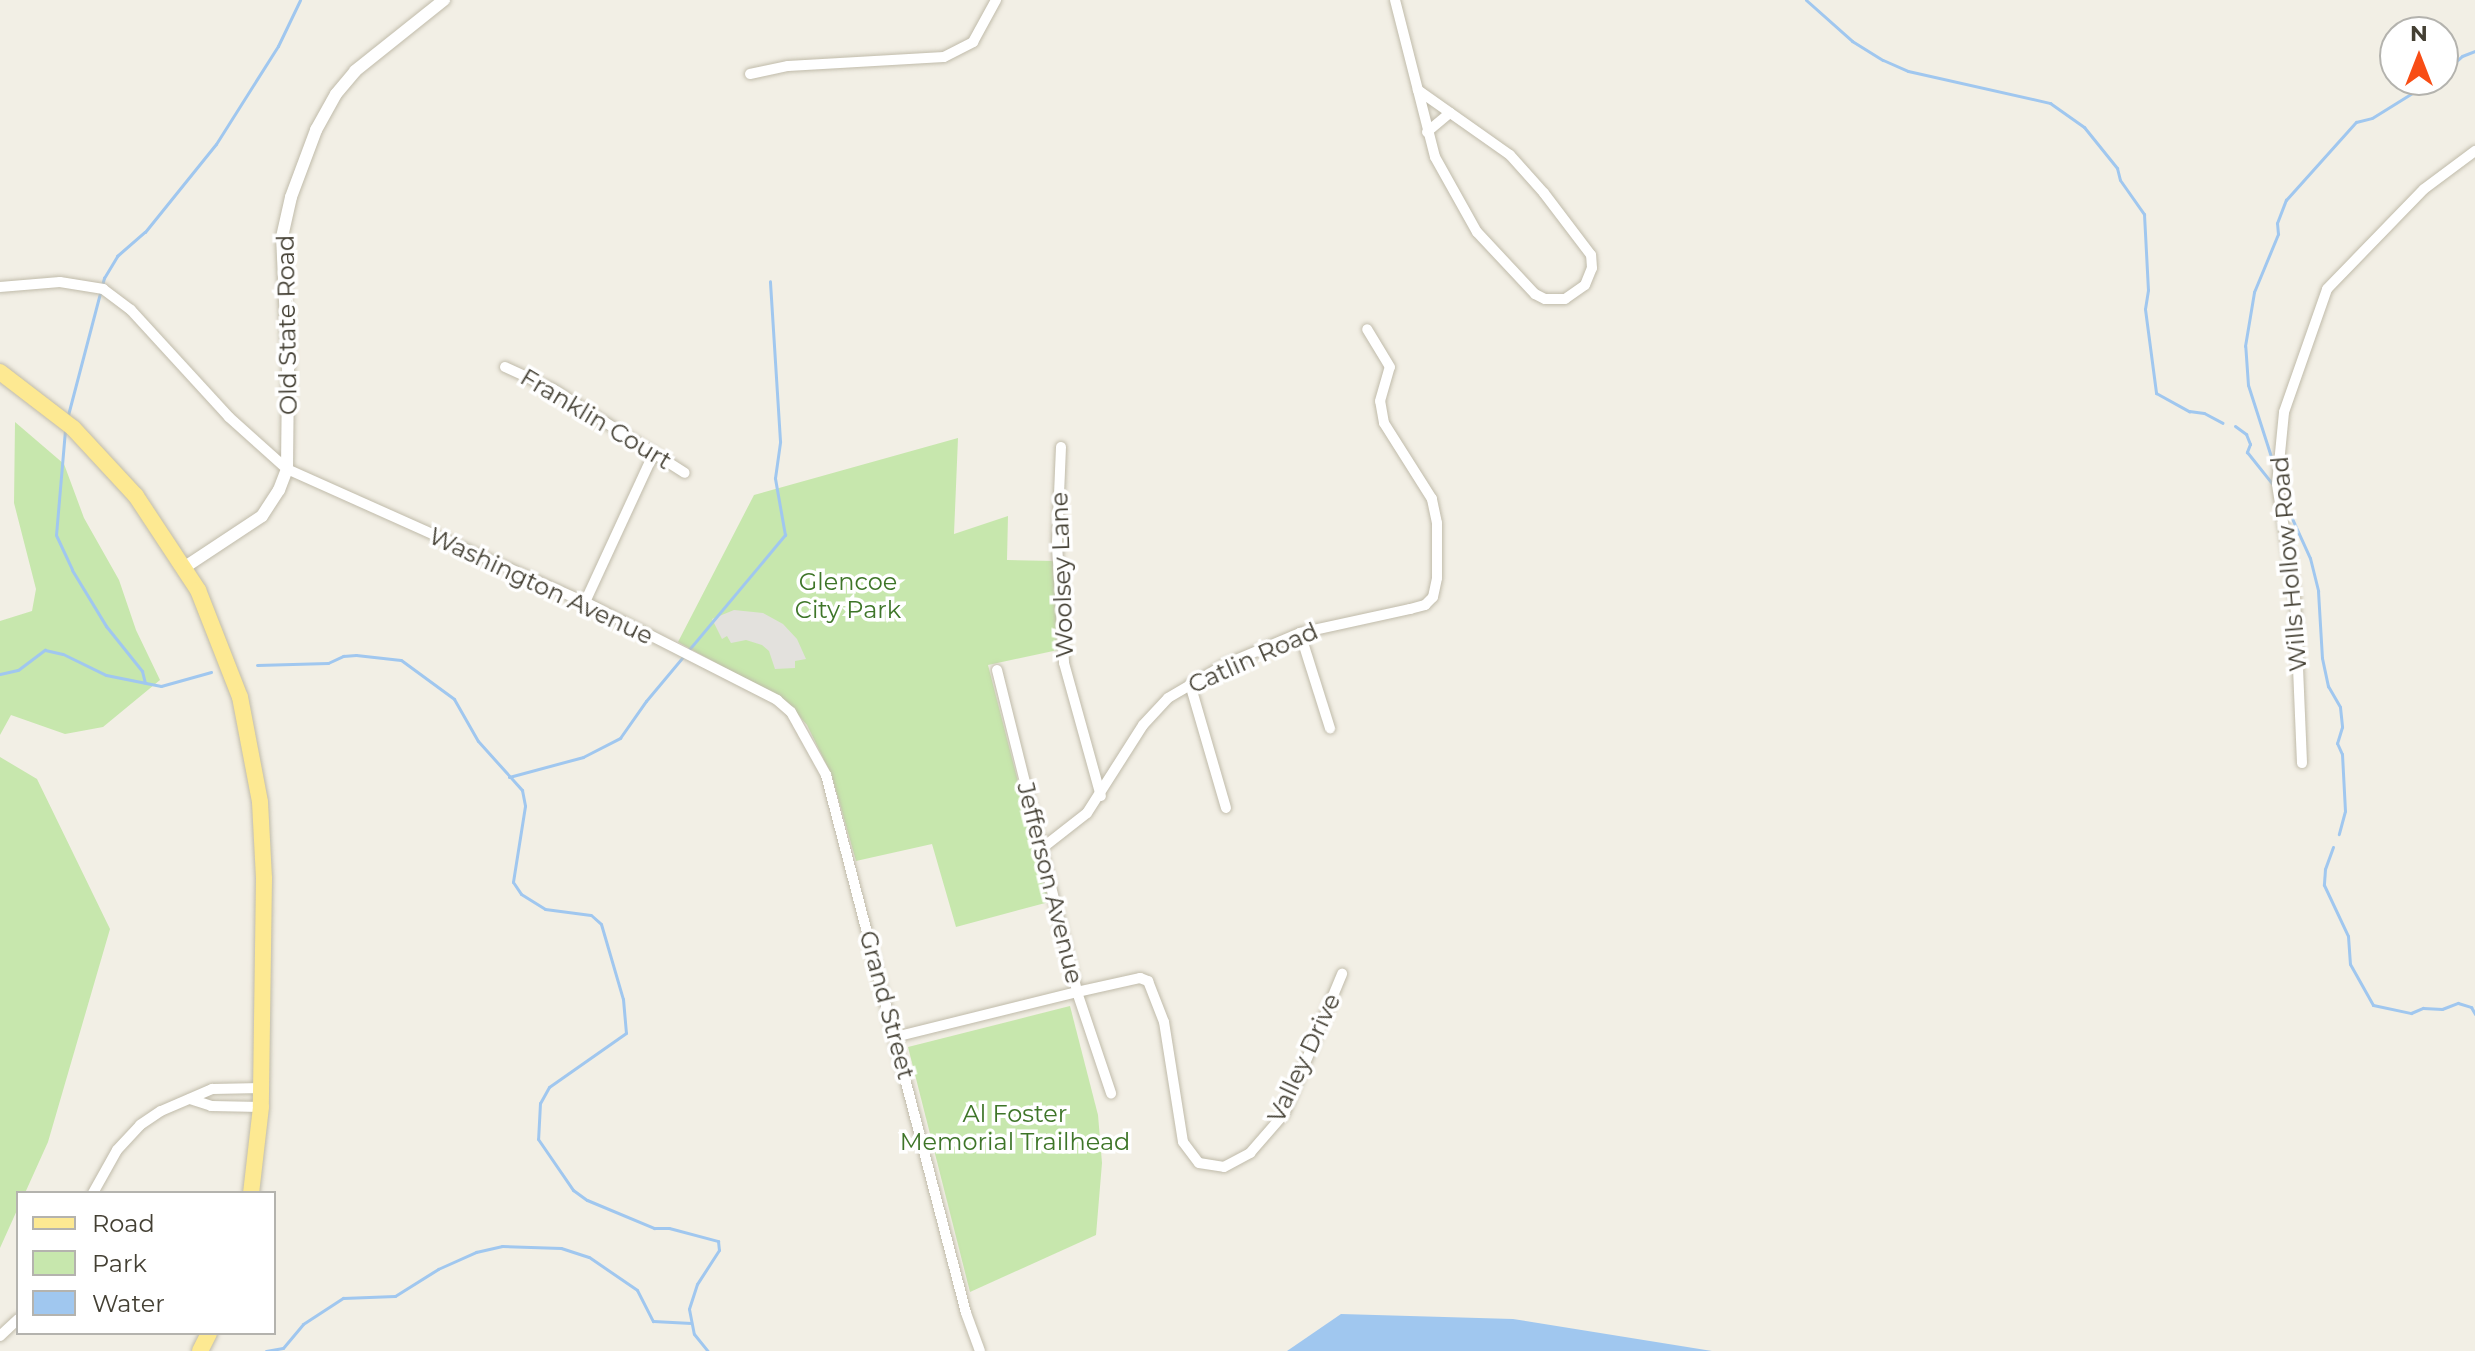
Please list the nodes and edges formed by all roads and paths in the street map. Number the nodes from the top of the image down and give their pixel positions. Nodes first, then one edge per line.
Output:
1 (444, 0) edge
2 (996, 0) edge
3 (1395, 0) edge
4 (750, 74) dead end
5 (1418, 90) junction
6 (1450, 113) junction
7 (1427, 132) junction
8 (2475, 151) edge
9 (0, 287) edge
10 (1367, 329) dead end
11 (505, 367) dead end
12 (0, 372) edge
13 (1061, 447) dead end
14 (654, 453) junction
15 (287, 469) junction
16 (685, 473) dead end
17 (185, 567) junction
18 (585, 602) junction
19 (1300, 633) junction
20 (997, 670) dead end
21 (1190, 684) junction
22 (791, 712) joint
23 (1330, 728) dead end
24 (2302, 763) dead end
25 (1101, 796) junction
26 (1226, 808) dead end
27 (1041, 849) junction
28 (1342, 974) dead end
29 (1077, 992) junction
30 (895, 1037) junction
31 (262, 1088) junction
32 (1111, 1093) dead end
33 (190, 1099) junction
34 (261, 1107) junction
35 (94, 1191) edge
36 (251, 1191) edge
37 (16, 1321) edge
38 (0, 1336) edge
39 (980, 1351) edge

1 - 15 street, Old State Road
2 - 4 street
3 - 5 street
5 - 6 street
5 - 7 street
6 - 7 street
6 - 7 street
8 - 24 street, Wills Hollow Road
9 - 15 street, Washington Avenue
10 - 19 street, Catlin Road
11 - 14 street, Franklin Court
12 - 17 main road
13 - 25 street, Woolsey Lane
14 - 16 street, Franklin Court
14 - 18 street
15 - 17 street, Old State Road
15 - 18 street, Washington Avenue
17 - 31 main road
18 - 22 street, Washington Avenue
19 - 21 street, Catlin Road
19 - 23 street
20 - 27 street, Jefferson Avenue
21 - 25 street, Catlin Road
21 - 26 street
22 - 30 street, Grand Street
25 - 27 street, Catlin Road
27 - 29 street, Jefferson Avenue
28 - 29 street, Valley Drive
29 - 30 street
29 - 32 street, Jefferson Avenue
30 - 39 street, Grand Street
31 - 33 street
31 - 34 main road
33 - 34 street
33 - 35 street
34 - 36 main road
37 - 38 street

